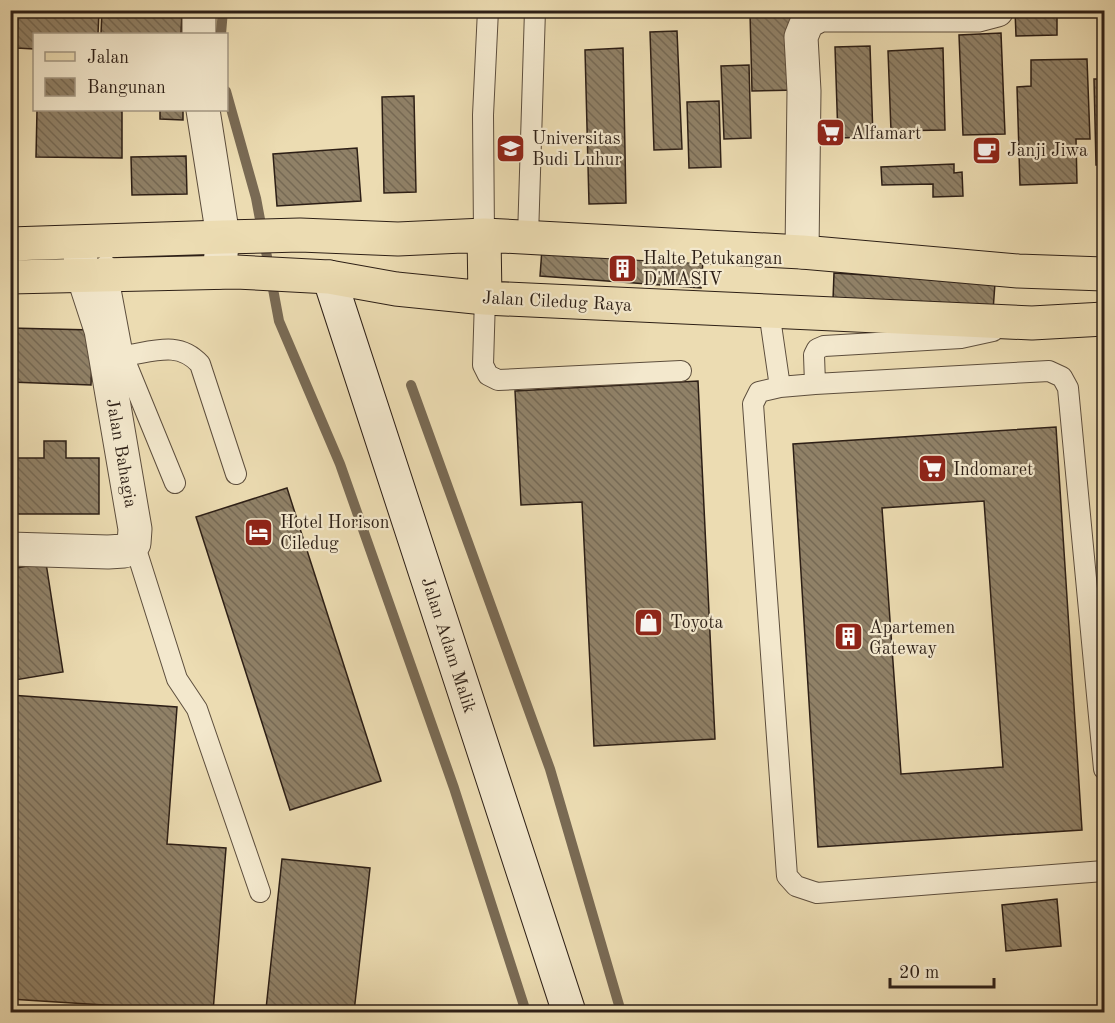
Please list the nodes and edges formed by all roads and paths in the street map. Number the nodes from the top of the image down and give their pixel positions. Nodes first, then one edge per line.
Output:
1 (199, 10) edge
2 (488, 10) edge
3 (536, 10) edge
4 (997, 10) edge
5 (884, 14) edge
6 (199, 33) edge
7 (203, 111) edge
8 (484, 235) junction
9 (314, 236) junction
10 (231, 237) junction
11 (528, 237) junction
12 (90, 240) junction
13 (10, 244) edge
14 (802, 252) junction
15 (228, 272) junction
16 (1104, 274) edge
17 (95, 275) junction
18 (314, 276) junction
19 (10, 277) edge
20 (485, 298) junction
21 (769, 311) junction
22 (1104, 319) edge
23 (1032, 323) junction
24 (123, 356) junction
25 (681, 371) dead end
26 (815, 384) junction
27 (780, 387) junction
28 (236, 474) dead end
29 (175, 483) dead end
30 (134, 543) junction
31 (10, 549) edge
32 (1104, 769) edge
33 (1104, 870) edge
34 (260, 892) dead end
35 (569, 1012) edge

1 - 6 street
2 - 8 lane
3 - 11 lane
4 - 5 street
5 - 14 street
7 - 10 street
8 - 9 main road
8 - 11 main road
8 - 20 main road
9 - 10 main road
9 - 18 main road
10 - 12 main road
10 - 15 street
11 - 14 main road
12 - 13 main road
12 - 17 street, Jalan Bahagia
14 - 16 main road
15 - 17 main road, Jalan Ciledug Raya
15 - 18 main road, Jalan Ciledug Raya
17 - 19 main road, Jalan Ciledug Raya
17 - 24 lane
17 - 30 street, Jalan Bahagia
18 - 20 main road, Jalan Ciledug Raya
18 - 35 street, Jalan Adam Malik
20 - 21 main road, Jalan Ciledug Raya
20 - 25 lane
21 - 23 main road, Jalan Ciledug Raya
21 - 27 lane
22 - 23 main road, Jalan Ciledug Raya
23 - 26 lane
24 - 28 lane
24 - 29 lane
26 - 27 lane
26 - 32 lane
27 - 33 lane
30 - 31 street
30 - 34 lane

